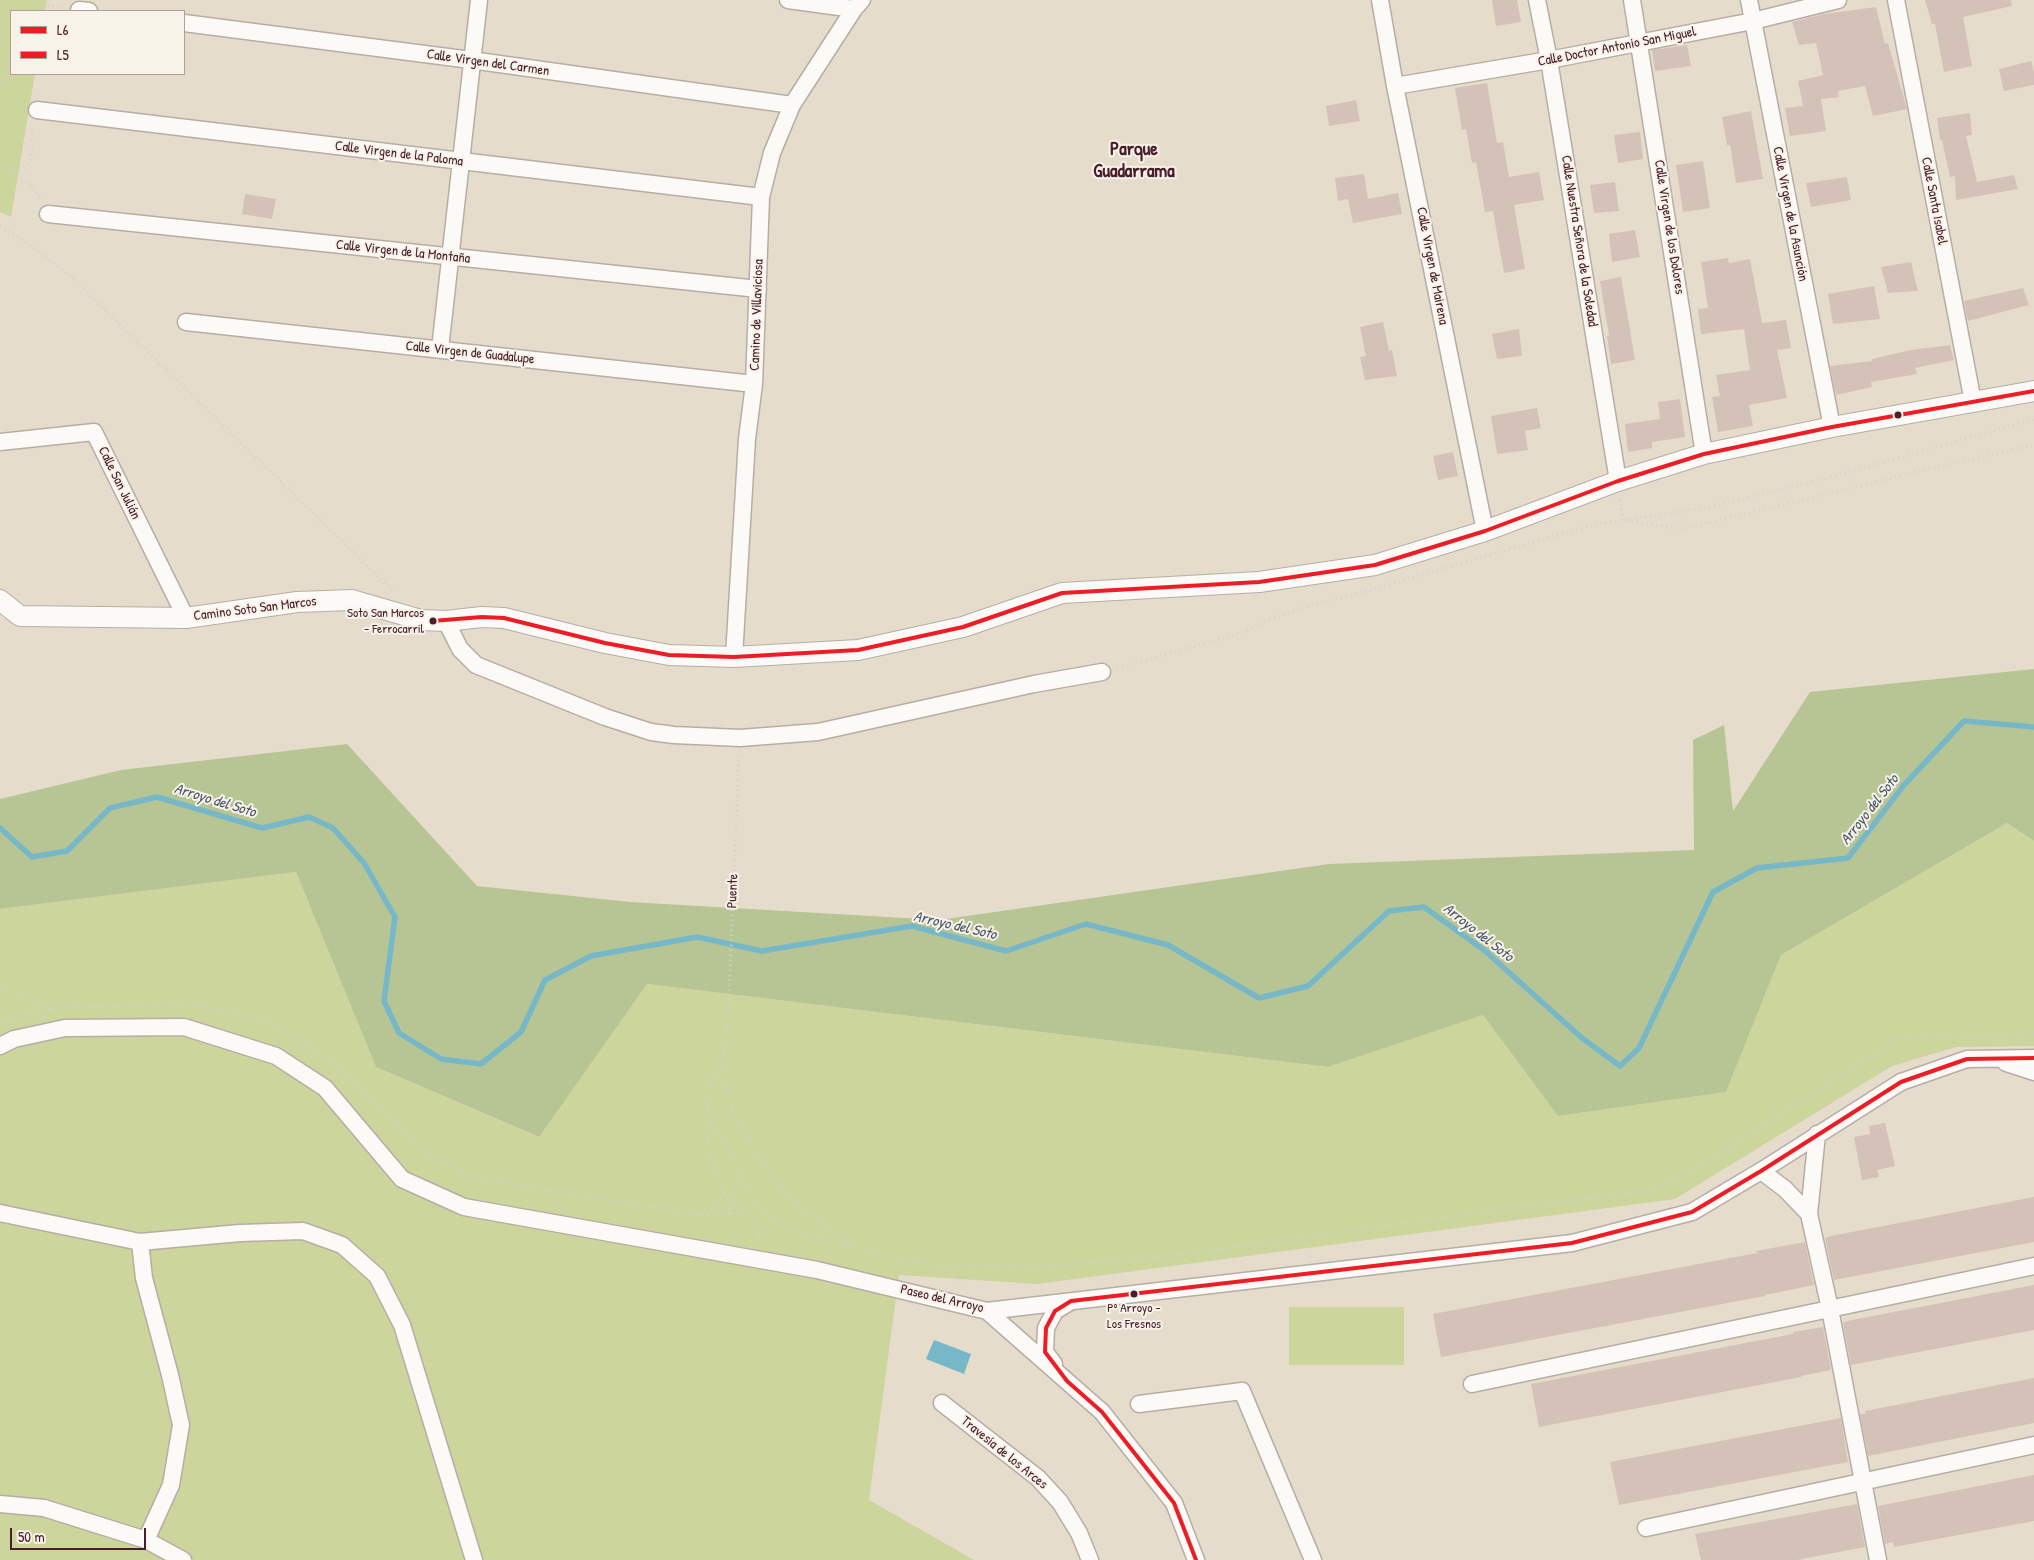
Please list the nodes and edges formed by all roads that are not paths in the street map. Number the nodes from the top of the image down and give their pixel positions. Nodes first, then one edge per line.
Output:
1 (479, 0) edge
2 (788, 0) edge
3 (1380, 0) edge
4 (1537, 0) edge
5 (1632, 0) edge
6 (1749, 0) edge
7 (1838, 0) edge
8 (1896, 0) edge
9 (858, 5) edge
10 (1753, 21) junction
11 (185, 23) edge
12 (1640, 43) junction
13 (471, 60) junction
14 (1549, 60) junction
15 (1395, 86) junction
16 (792, 105) junction
17 (36, 110) road end
18 (462, 161) junction
19 (761, 197) junction
20 (48, 214) road end
21 (450, 257) junction
22 (758, 289) junction
23 (186, 322) dead end
24 (440, 350) junction
25 (754, 384) junction
26 (2034, 391) edge
27 (1973, 402) junction
28 (1832, 428) junction
29 (0, 442) edge
30 (1704, 454) junction
31 (1618, 482) junction
32 (1486, 531) junction
33 (0, 600) edge
34 (186, 618) junction
35 (446, 621) junction
36 (734, 657) junction
37 (1102, 672) road end
38 (0, 1046) edge
39 (1995, 1051) junction
40 (2034, 1058) edge
41 (2034, 1072) edge
42 (1817, 1134) junction
43 (1761, 1171) junction
44 (0, 1213) edge
45 (1808, 1214) junction
46 (140, 1242) junction
47 (2034, 1266) edge
48 (1072, 1301) junction
49 (1830, 1309) junction
50 (987, 1311) junction
51 (1067, 1381) junction
52 (1472, 1384) dead end
53 (942, 1403) dead end
54 (1139, 1404) dead end
55 (2034, 1445) edge
56 (1862, 1482) junction
57 (0, 1504) edge
58 (1646, 1528) dead end
59 (146, 1540) junction
60 (183, 1560) edge
61 (474, 1560) edge
62 (1090, 1560) edge
63 (1196, 1560) edge
64 (1313, 1560) edge
65 (1878, 1560) edge

1 - 13 street
2 - 9 street
3 - 15 street, Calle Virgen de Mairena
4 - 14 street, Calle Nuestra Señora de la Soledad
5 - 12 street, Calle Virgen de los Dolores
6 - 10 street, Calle Virgen de la Asunción
7 - 10 street, Calle Doctor Antonio San Miguel
8 - 27 street, Calle Santa Isabel
9 - 16 street, Camino de Villaviciosa
10 - 12 street, Calle Doctor Antonio San Miguel
10 - 28 street, Calle Virgen de la Asunción
11 - 13 street, Calle Virgen del Carmen
12 - 14 street, Calle Doctor Antonio San Miguel
12 - 30 street, Calle Virgen de los Dolores
13 - 16 street, Calle Virgen del Carmen
13 - 18 street
14 - 15 street, Calle Doctor Antonio San Miguel
14 - 31 street, Calle Nuestra Señora de la Soledad
15 - 32 street, Calle Virgen de Mairena
16 - 19 street, Camino de Villaviciosa
17 - 18 street, Calle Virgen de la Paloma
18 - 19 street, Calle Virgen de la Paloma
18 - 21 street
19 - 22 street, Camino de Villaviciosa
20 - 21 street, Calle Virgen de la Montaña
21 - 22 street, Calle Virgen de la Montaña
21 - 24 street
22 - 25 street, Camino de Villaviciosa
23 - 24 street, Calle Virgen de Guadalupe
24 - 25 street, Calle Virgen de Guadalupe
25 - 36 street, Camino de Villaviciosa
26 - 27 street, Camino Soto San Marcos
27 - 28 street, Camino Soto San Marcos
28 - 30 street, Camino Soto San Marcos
29 - 34 street, Calle San Julián
30 - 31 street, Camino Soto San Marcos
31 - 32 street, Camino Soto San Marcos
32 - 36 street, Camino Soto San Marcos
33 - 34 street, Camino Soto San Marcos
34 - 35 street, Camino Soto San Marcos
35 - 36 street, Camino Soto San Marcos
35 - 37 street
38 - 50 street, Paseo del Arroyo
39 - 40 street, Paseo del Arroyo
39 - 41 street
39 - 42 street, Paseo del Arroyo
42 - 43 street, Paseo del Arroyo
42 - 45 street
43 - 45 street
43 - 48 street, Paseo del Arroyo
44 - 46 street
45 - 49 street
46 - 59 street
46 - 61 street
47 - 49 street
48 - 50 street, Paseo del Arroyo
48 - 51 street
49 - 52 street
49 - 56 street
50 - 51 street
51 - 63 street
53 - 62 street, Travesía de los Arces
54 - 64 street
55 - 56 street
56 - 58 street
56 - 65 street
57 - 59 street
59 - 60 street

